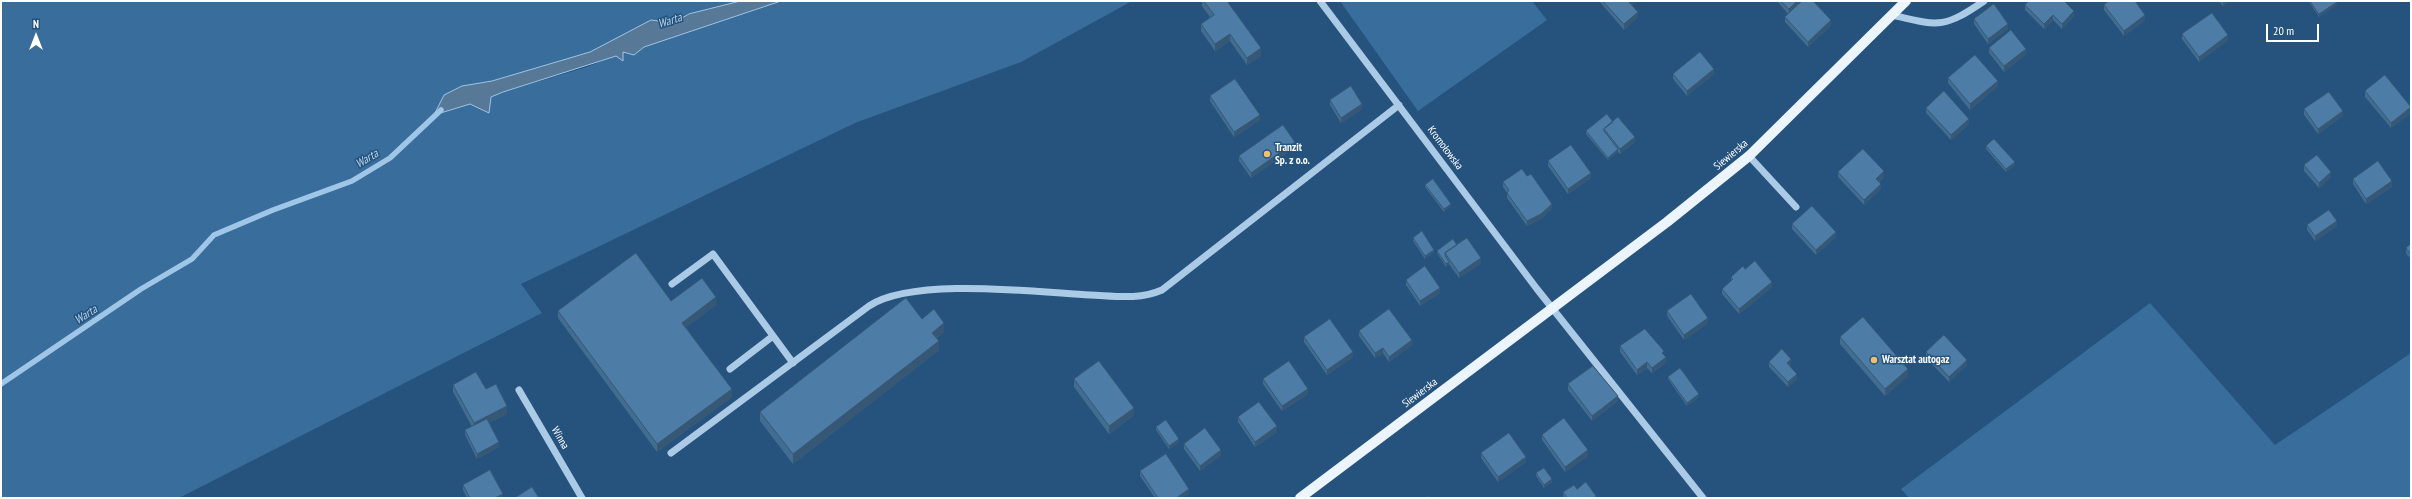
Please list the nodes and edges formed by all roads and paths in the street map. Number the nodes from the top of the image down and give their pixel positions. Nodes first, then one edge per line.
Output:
1 (1320, 1) edge
2 (1906, 1) edge
3 (1984, 1) edge
4 (1892, 15) junction
5 (1399, 105) junction
6 (1749, 156) junction
7 (1796, 207) dead end
8 (672, 284) dead end
9 (1554, 308) junction
10 (773, 336) junction
11 (793, 363) junction
12 (730, 368) dead end
13 (519, 390) dead end
14 (671, 453) dead end
15 (582, 498) edge
16 (1300, 498) edge
17 (1703, 498) edge

1 - 5 street, Kromołowska
2 - 4 main road, Siewierska
3 - 4 street
4 - 6 main road, Siewierska
5 - 9 street, Kromołowska
5 - 11 street
6 - 7 street
6 - 9 main road, Siewierska
8 - 10 street
9 - 16 main road, Siewierska
9 - 17 street
10 - 11 street
10 - 12 street
11 - 14 street
13 - 15 street, Winna

